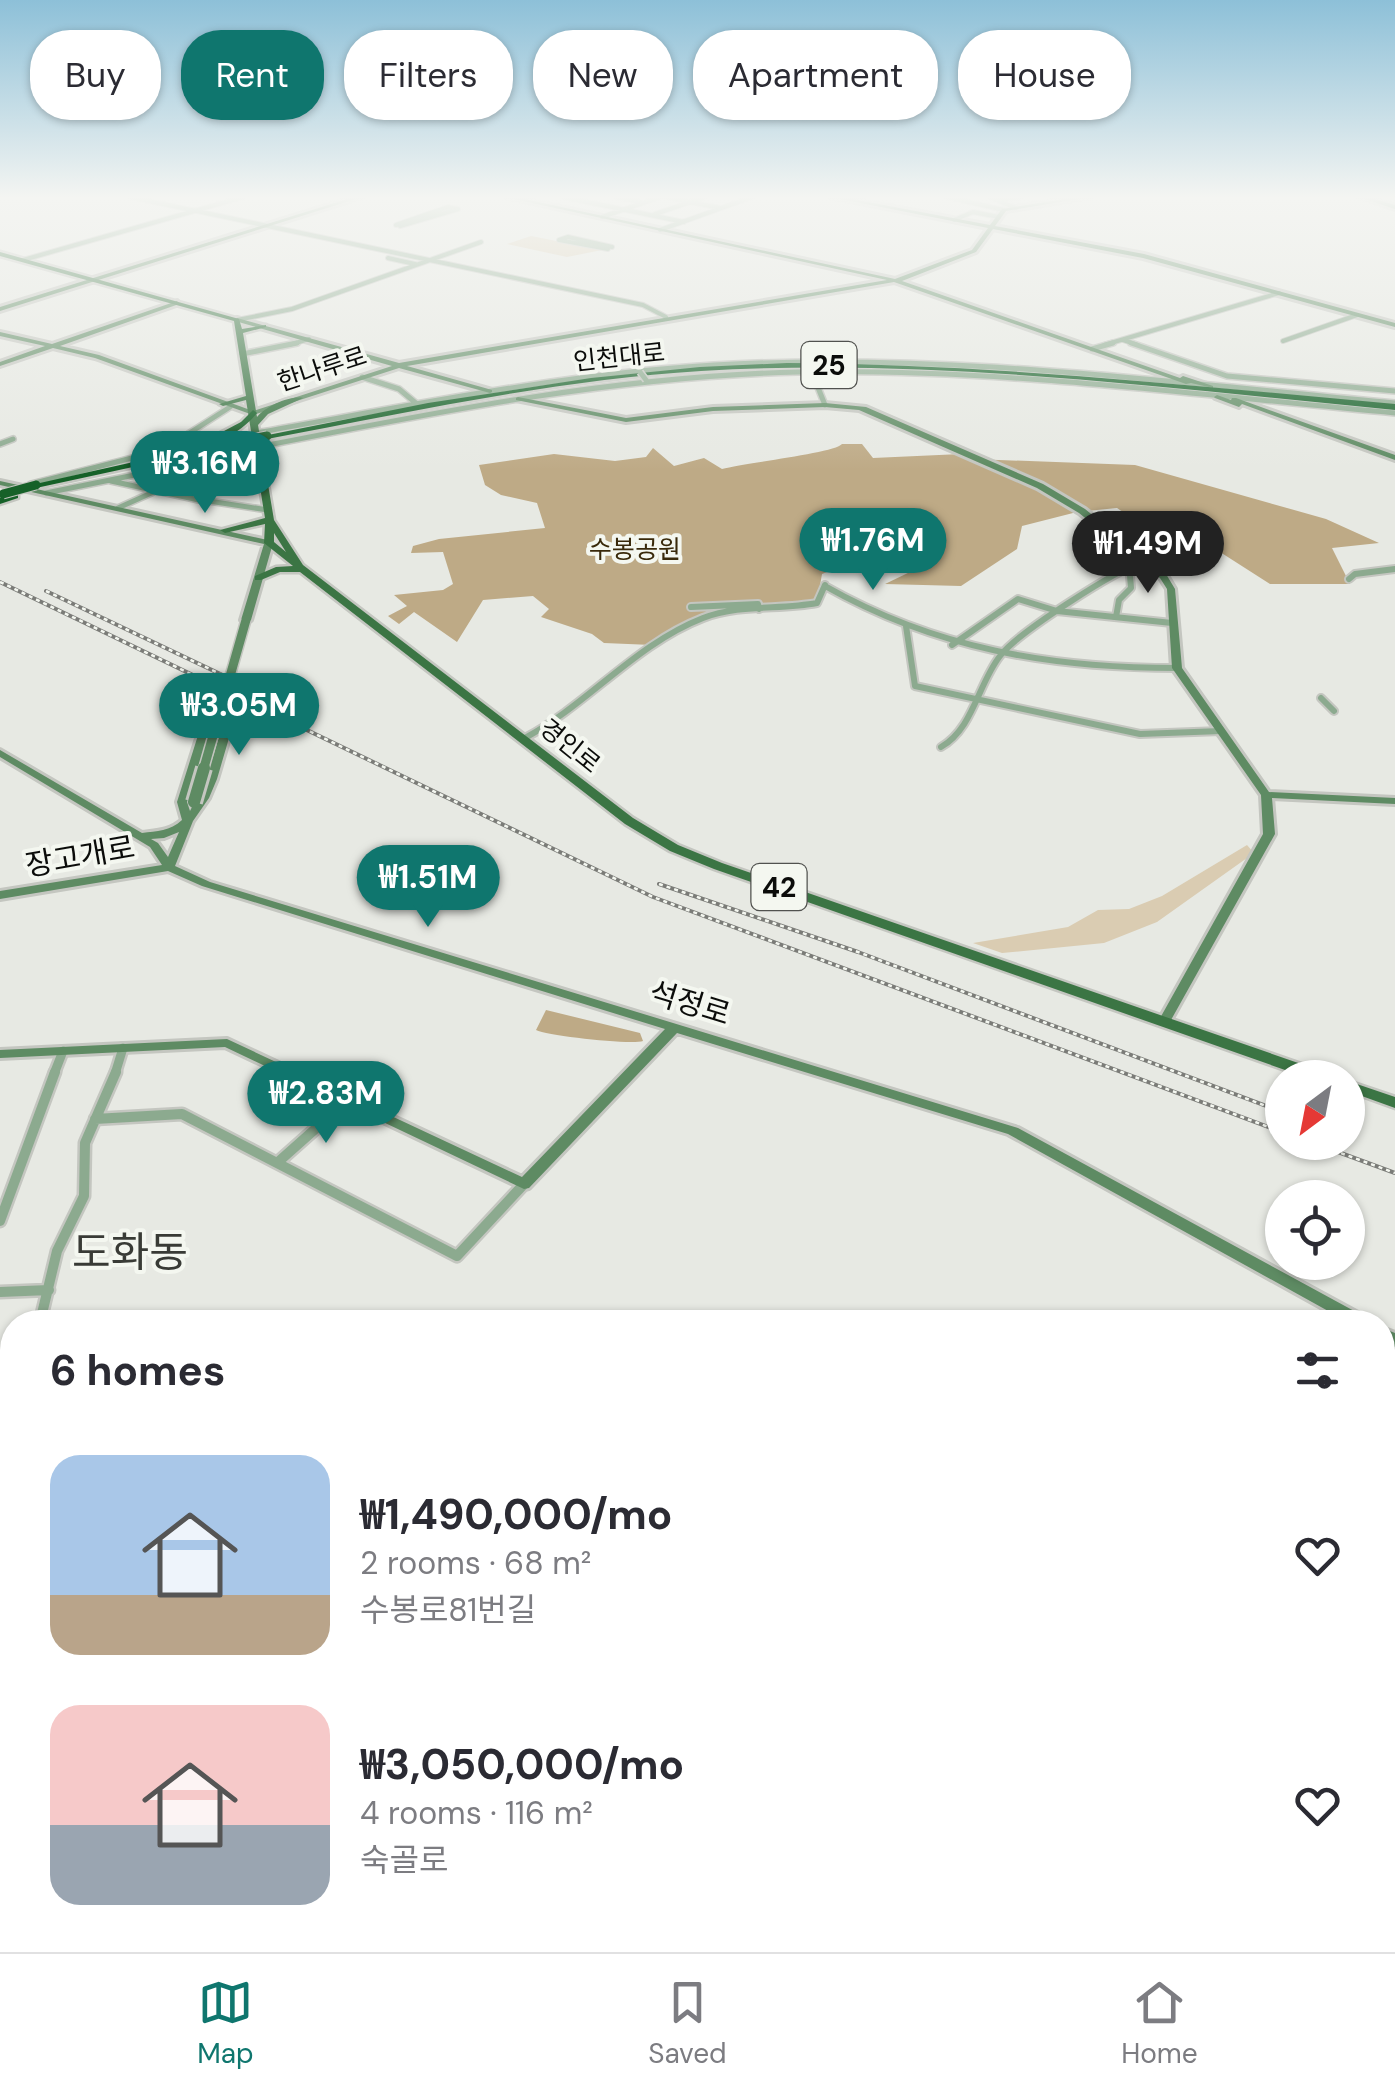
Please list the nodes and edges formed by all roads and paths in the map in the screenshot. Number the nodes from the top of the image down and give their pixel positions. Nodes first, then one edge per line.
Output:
1 (67, 288) edge
2 (123, 288) edge
3 (350, 288) edge
4 (563, 288) edge
5 (852, 288) edge
6 (918, 288) edge
7 (1258, 288) edge
8 (1279, 294) junction
9 (177, 303) junction
10 (0, 309) edge
11 (1357, 315) junction
12 (666, 317) junction
13 (238, 320) junction
14 (264, 326) junction
15 (1395, 326) edge
16 (238, 332) junction
17 (0, 334) edge
18 (309, 338) junction
19 (1123, 340) junction
20 (1283, 341) dead end
21 (62, 345) junction
22 (1092, 349) junction
23 (242, 354) junction
24 (1118, 358) junction
25 (0, 364) edge
26 (400, 365) junction
27 (640, 372) junction
28 (362, 377) junction
29 (647, 381) junction
30 (1186, 384) junction
31 (818, 385) dead end
32 (1211, 387) junction
33 (490, 391) junction
34 (1395, 391) edge
35 (250, 396) junction
36 (1217, 397) junction
37 (299, 398) joint
38 (518, 399) junction
39 (1240, 399) junction
40 (1367, 403) junction
41 (417, 404) junction
42 (825, 405) junction
43 (227, 406) junction
44 (1393, 410) edge
45 (1318, 430) junction
46 (259, 432) junction
47 (13, 439) dead end
48 (0, 444) edge
49 (1395, 458) edge
50 (217, 463) junction
51 (260, 470) junction
52 (91, 474) junction
53 (105, 479) junction
54 (219, 486) dead end
55 (43, 488) junction
56 (153, 490) junction
57 (6, 493) edge
58 (199, 500) junction
59 (118, 508) junction
60 (269, 515) junction
61 (225, 530) junction
62 (269, 543) junction
63 (1144, 562) junction
64 (1129, 564) junction
65 (301, 569) junction
66 (1395, 569) edge
67 (258, 578) junction
68 (1349, 579) dead end
69 (825, 583) joint
70 (691, 607) dead end
71 (759, 608) junction
72 (1057, 610) junction
73 (1116, 617) junction
74 (1172, 623) junction
75 (906, 626) junction
76 (951, 646) junction
77 (1001, 654) junction
78 (1177, 668) junction
79 (216, 694) dead end
80 (1321, 698) dead end
81 (974, 700) junction
82 (242, 705) dead end
83 (1334, 710) dead end
84 (208, 721) junction
85 (230, 721) junction
86 (1221, 731) junction
87 (525, 738) junction
88 (941, 747) dead end
89 (0, 753) edge
90 (1266, 795) junction
91 (1395, 802) edge
92 (188, 822) junction
93 (139, 836) junction
94 (169, 867) junction
95 (0, 895) edge
96 (1164, 1020) junction
97 (674, 1028) junction
98 (123, 1048) junction
99 (63, 1051) junction
100 (0, 1054) edge
101 (1275, 1060) edge
102 (1365, 1092) edge
103 (349, 1099) junction
104 (1395, 1103) edge
105 (95, 1119) junction
106 (277, 1163) junction
107 (524, 1184) junction
108 (0, 1221) edge
109 (49, 1290) junction
110 (0, 1292) edge
111 (43, 1310) edge
112 (1341, 1310) edge

1 - 10 main road
2 - 9 main road
3 - 13 street
4 - 12 street
5 - 12 main road, 한나루로
6 - 22 main road
7 - 8 main road
8 - 11 main road
8 - 19 street
9 - 13 main road
9 - 21 main road
11 - 15 main road
11 - 20 street
12 - 26 main road, 한나루로
13 - 14 main road
13 - 16 main road
14 - 16 main road
14 - 18 main road
16 - 23 main road
17 - 21 main road
18 - 23 street
18 - 26 main road
19 - 22 street
19 - 34 street
21 - 25 main road
21 - 43 main road
22 - 24 main road
23 - 35 main road
24 - 30 main road
24 - 32 main road
26 - 28 main road, 한나루로
26 - 33 main road
27 - 29 street, bridge
27 - 30 street
27 - 33 street
28 - 37 main road, 한나루로
28 - 41 street
29 - 36 street
29 - 38 street
30 - 32 street
31 - 42 street
32 - 40 street
33 - 41 street
35 - 43 main road
35 - 46 main road
36 - 39 street
36 - 45 main road
37 - 46 main road
38 - 42 main road
38 - 46 street
39 - 44 street
39 - 45 main road
40 - 44 highway, 인천대로
40 - 46 highway, 인천대로 / 25
41 - 46 street
42 - 63 main road
43 - 46 main road
43 - 57 street
44 - 46 highway, 인천대로 / 25
45 - 49 main road
46 - 51 main road
46 - 52 highway, 인천대로 / 25, bridge
46 - 52 highway
47 - 48 street
50 - 51 street
50 - 53 street
50 - 56 street
51 - 52 highway
51 - 60 main road
52 - 55 highway, 인천대로
53 - 55 street
53 - 56 street
54 - 58 street
55 - 57 highway, 인천대로, bridge
55 - 59 main road
56 - 58 street
56 - 59 street
58 - 60 street
59 - 61 main road
60 - 61 main road
60 - 62 main road
60 - 65 main road
61 - 62 main road
62 - 65 main road, 경인로 / 42
62 - 67 main road
63 - 64 street
63 - 74 main road
64 - 72 street
64 - 73 street
65 - 67 main road
65 - 87 main road, 경인로 / 42
66 - 68 street
67 - 92 main road, bridge
69 - 71 street
69 - 75 street
70 - 71 street
71 - 87 street
72 - 73 street
72 - 76 street
72 - 77 street
73 - 74 street
74 - 78 main road
75 - 76 street
75 - 81 street
76 - 77 street
77 - 78 street
77 - 81 street
78 - 86 main road
79 - 84 main road
80 - 83 street
81 - 86 street
81 - 88 street
82 - 85 main road
84 - 85 main road
84 - 92 main road
85 - 92 main road
86 - 90 main road
87 - 96 main road, 경인로 / 42
89 - 93 main road, 석정로
90 - 91 main road
90 - 96 main road
92 - 93 main road
92 - 94 main road
93 - 94 main road, 석정로
94 - 95 main road, 장고개로
94 - 97 main road, 석정로
96 - 101 main road, 경인로 / 42
97 - 107 main road
97 - 112 main road, 석정로
98 - 99 main road
98 - 103 main road
98 - 105 street
99 - 100 main road
99 - 108 street
102 - 104 main road
103 - 106 street
103 - 107 main road
105 - 106 street
105 - 109 street
106 - 107 street
109 - 110 street
109 - 111 street

